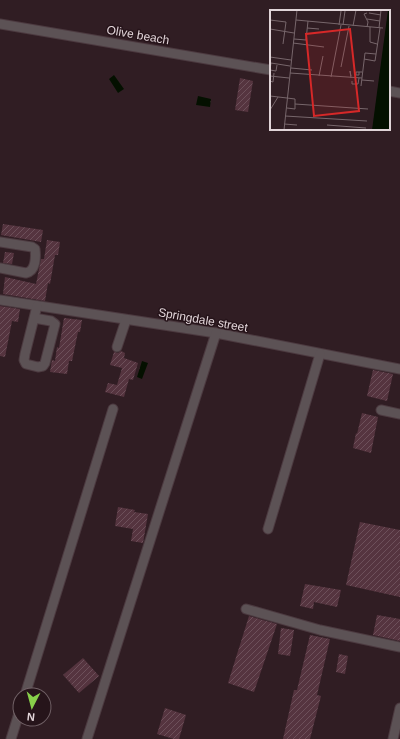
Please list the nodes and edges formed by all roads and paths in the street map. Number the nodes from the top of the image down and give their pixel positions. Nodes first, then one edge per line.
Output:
1 (0, 24) edge
2 (270, 70) edge
3 (390, 91) edge
4 (400, 93) edge
5 (0, 242) edge
6 (0, 268) edge
7 (0, 300) edge
8 (37, 306) junction
9 (34, 318) junction
10 (126, 320) junction
11 (216, 333) junction
12 (117, 346) dead end
13 (320, 354) junction
14 (400, 369) edge
15 (113, 409) dead end
16 (381, 410) dead end
17 (400, 414) edge
18 (268, 529) dead end
19 (246, 609) dead end
20 (400, 647) edge
21 (27, 687) edge
22 (400, 708) edge
23 (15, 727) edge
24 (11, 739) edge
25 (87, 739) edge
26 (393, 739) edge

1 - 2 street, Olive beach
3 - 4 street
5 - 6 street
7 - 8 street, Springdale street
8 - 9 street
8 - 10 street, Springdale street
9 - 9 street
10 - 11 street, Springdale street
10 - 12 street
11 - 13 street, Springdale street
11 - 25 street
13 - 14 street, Springdale street
13 - 18 street
15 - 21 street
16 - 17 street
19 - 20 street
22 - 26 street
23 - 24 street

